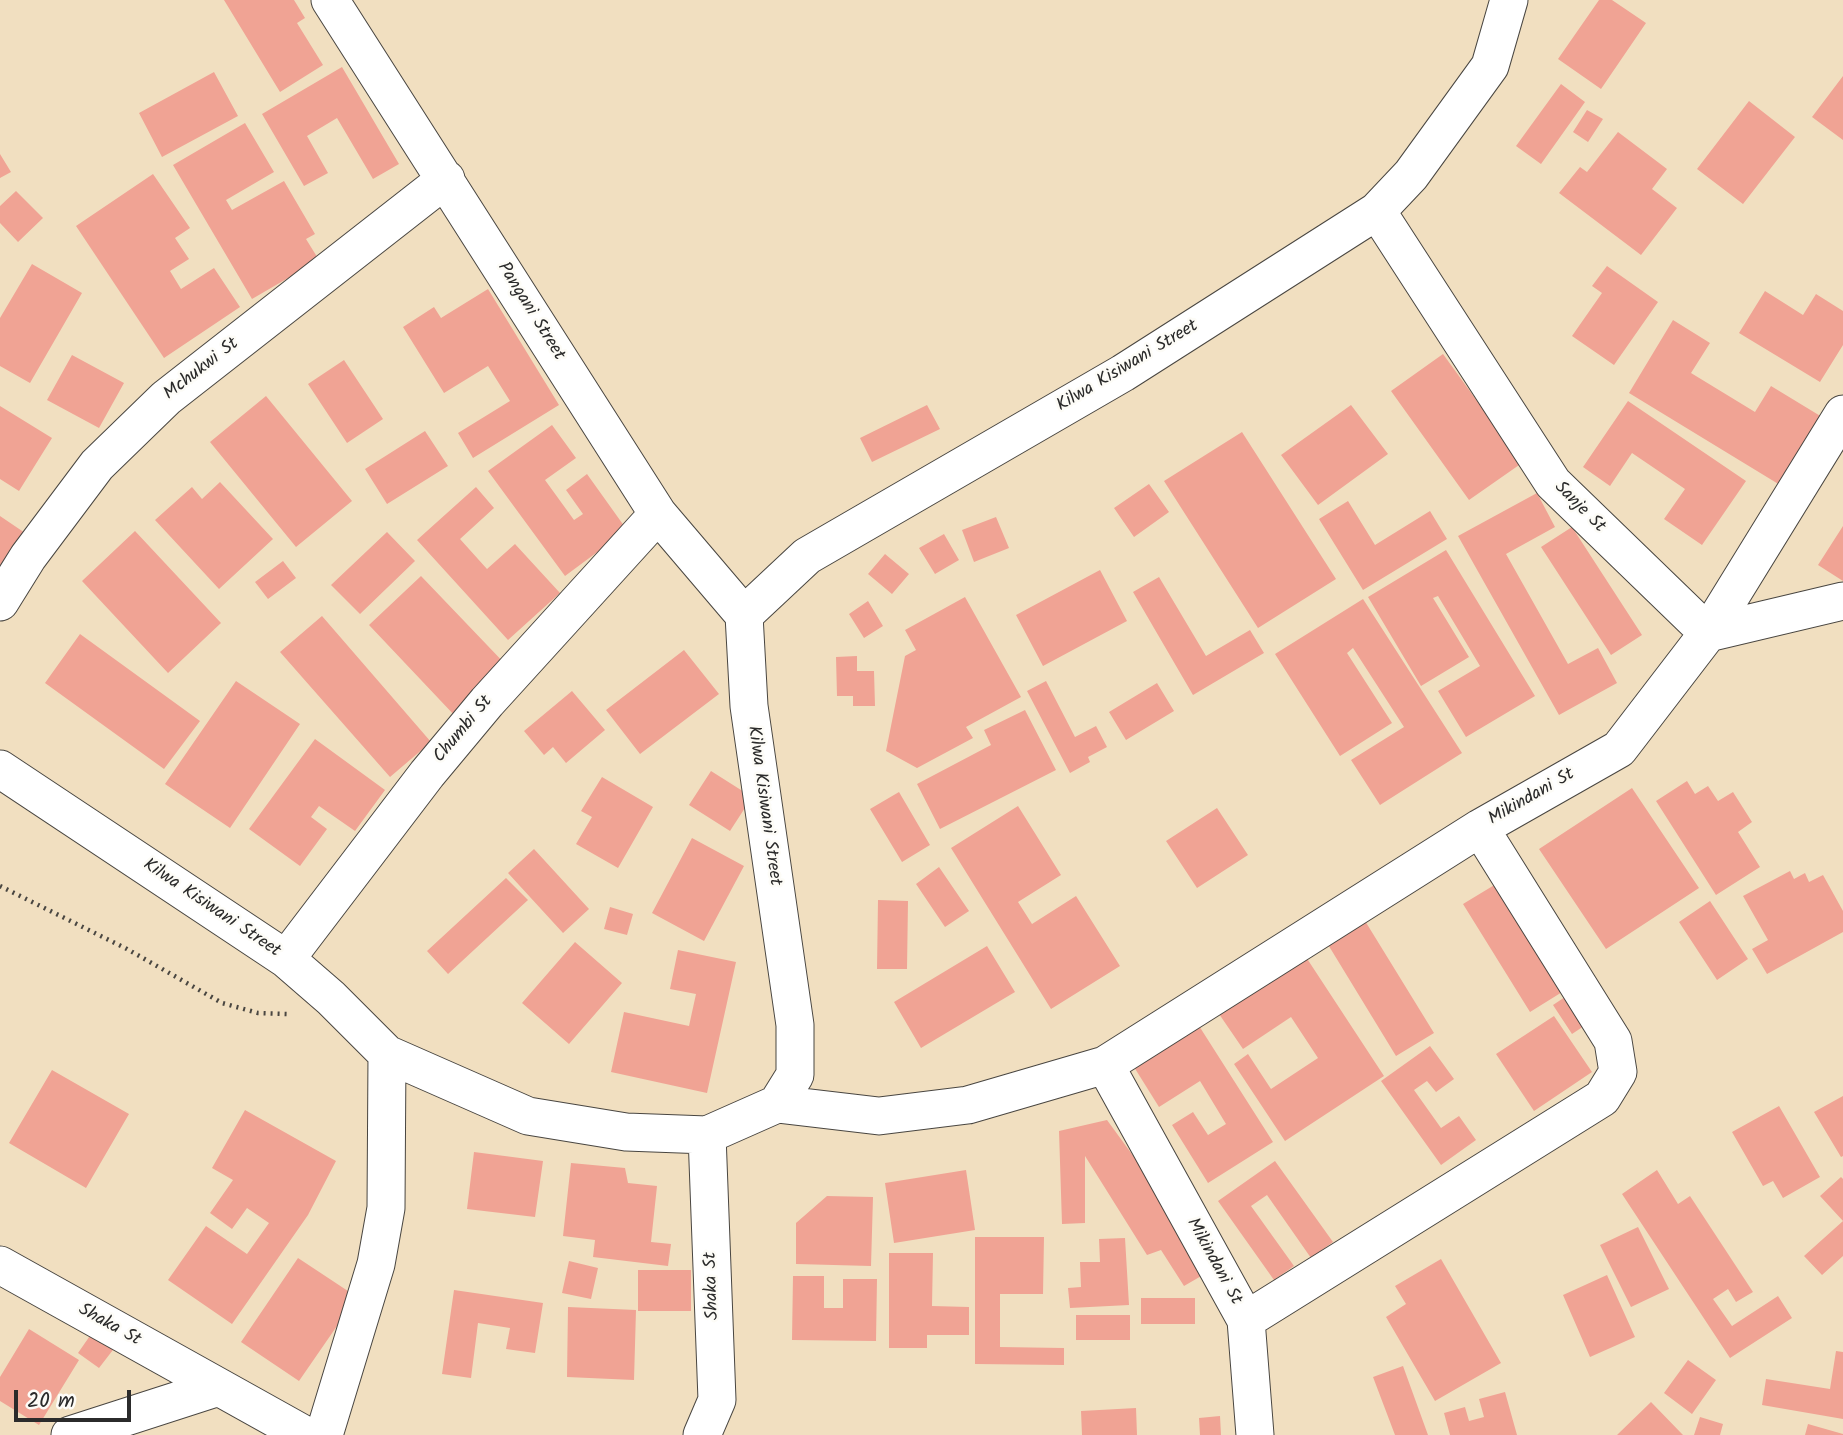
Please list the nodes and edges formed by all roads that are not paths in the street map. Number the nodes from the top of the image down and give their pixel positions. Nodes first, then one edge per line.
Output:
1 (330, 0) edge
2 (1510, 0) edge
3 (446, 179) junction
4 (1377, 211) junction
5 (1843, 414) edge
6 (658, 514) junction
7 (1843, 601) edge
8 (0, 602) edge
9 (744, 615) junction
10 (1708, 633) junction
11 (0, 769) edge
12 (1480, 828) junction
13 (286, 959) junction
14 (387, 1054) junction
15 (1105, 1065) junction
16 (777, 1104) junction
17 (707, 1135) junction
18 (0, 1265) edge
19 (1246, 1320) junction
20 (219, 1387) junction
21 (70, 1435) edge
22 (305, 1435) edge
23 (324, 1435) edge
24 (702, 1435) edge
25 (1255, 1435) edge

1 - 3 street, Pangani Street
2 - 4 street, Kilwa Kisiwani Street
3 - 6 street, Pangani Street
3 - 8 street, Mchukwi St
4 - 9 street, Kilwa Kisiwani Street
4 - 10 street, Sanje St
5 - 10 street, Mikindani St
6 - 9 street, Pangani Street
6 - 13 street, Chumbi St
7 - 10 street
9 - 16 street, Kilwa Kisiwani Street
10 - 12 street, Mikindani St
11 - 13 street, Kilwa Kisiwani Street
12 - 15 street, Mikindani St
12 - 19 street
13 - 14 street, Kilwa Kisiwani Street
14 - 17 street, Kilwa Kisiwani Street
14 - 23 street
15 - 16 street, Mikindani St
15 - 19 street, Mikindani St
16 - 17 street, Kilwa Kisiwani Street
17 - 24 street, Shaka St
18 - 20 street, Shaka St
19 - 25 street, Mikindani St
20 - 21 street
20 - 22 street, Shaka St

